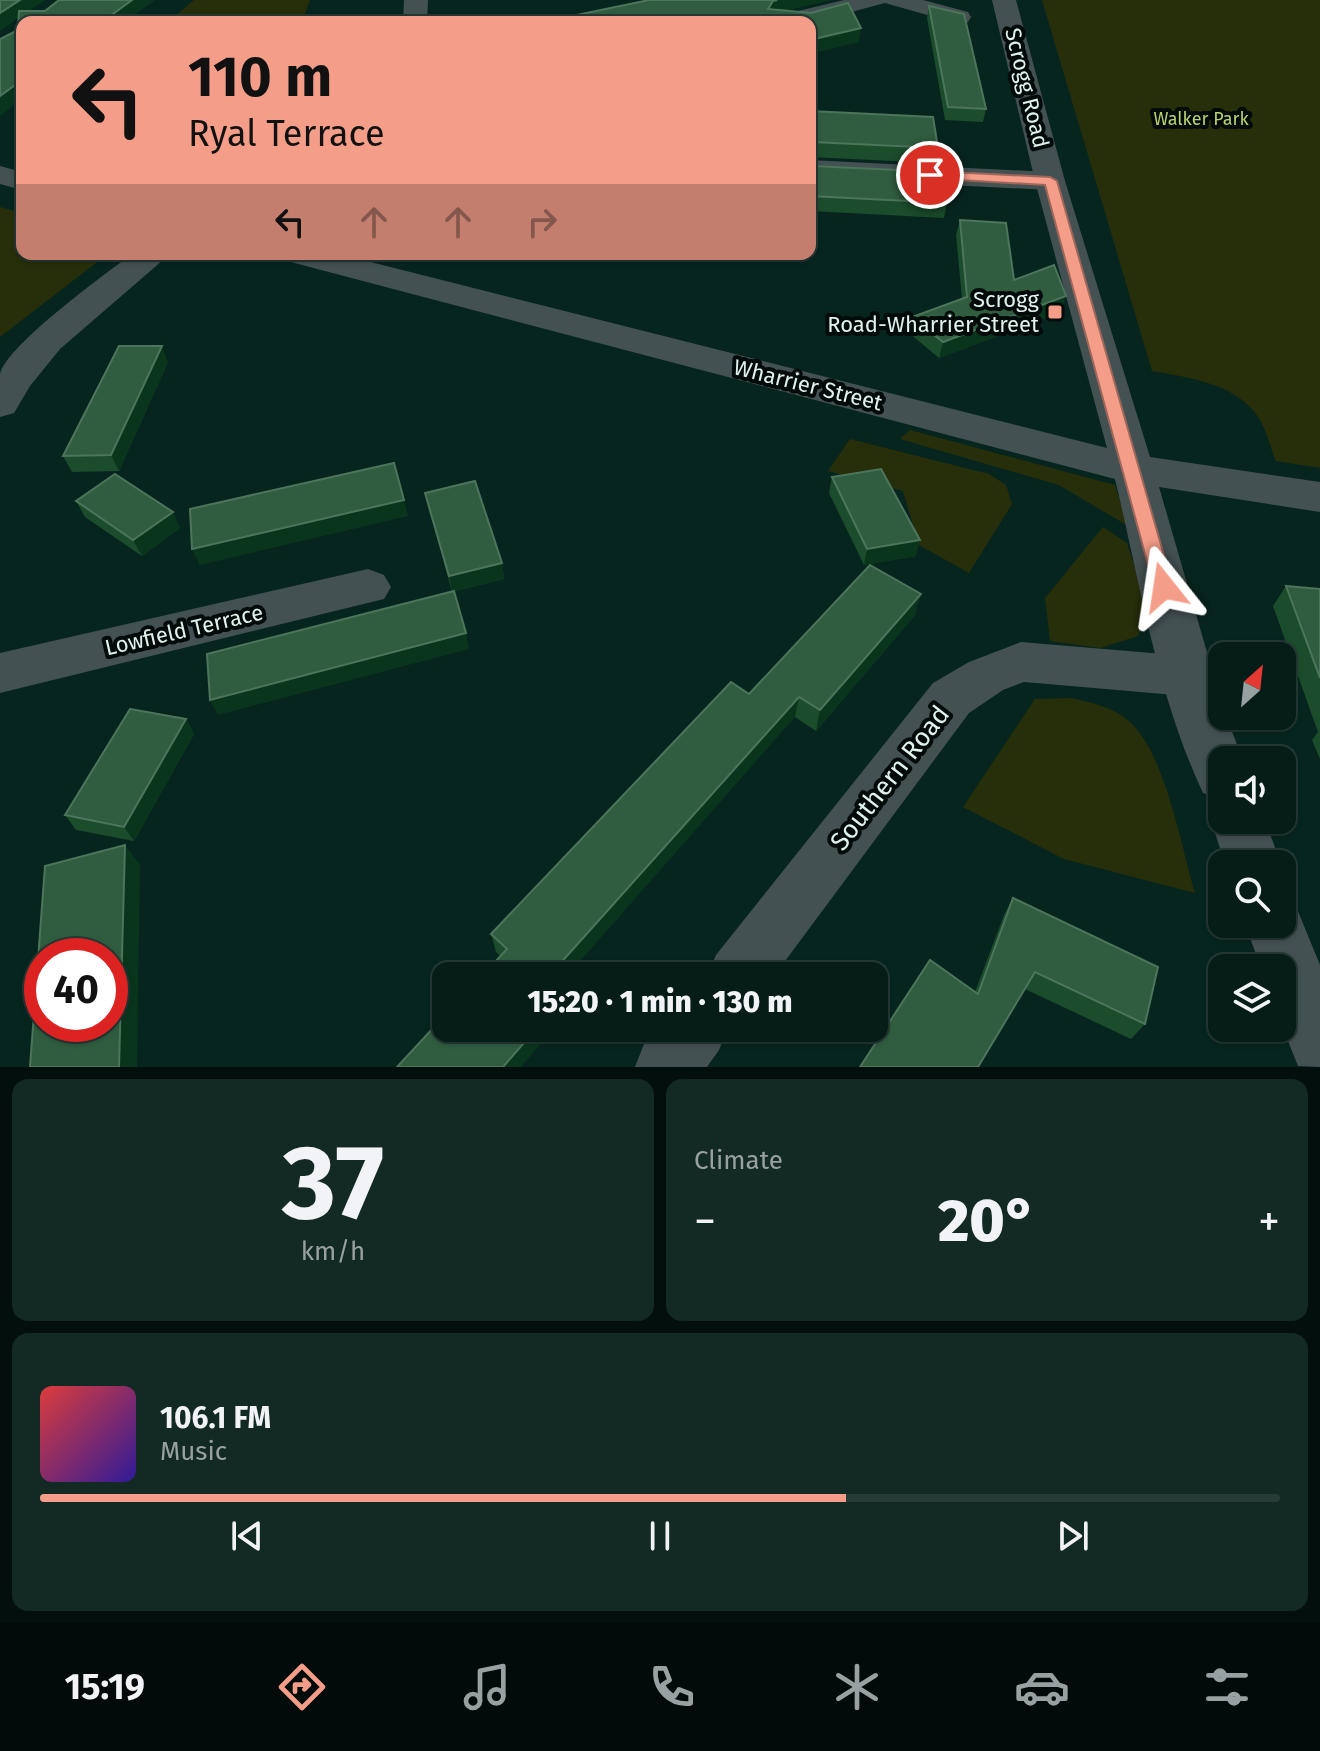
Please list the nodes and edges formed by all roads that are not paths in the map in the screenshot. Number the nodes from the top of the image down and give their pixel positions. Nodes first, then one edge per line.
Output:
1 (875, 0) edge
2 (895, 0) edge
3 (1004, 0) edge
4 (807, 16) edge
5 (959, 17) edge
6 (816, 169) edge
7 (1050, 181) junction
8 (145, 260) edge
9 (322, 260) edge
10 (0, 404) edge
11 (1133, 469) junction
12 (1320, 497) edge
13 (368, 587) dead end
14 (0, 673) edge
15 (1187, 676) junction
16 (1212, 746) edge
17 (1282, 938) edge
18 (748, 962) edge
19 (1308, 986) edge
20 (686, 1042) edge
21 (1320, 1044) edge
22 (667, 1067) edge

1 - 4 street
2 - 5 street
3 - 7 street, Scrogg Road
6 - 7 street
7 - 11 street, Scrogg Road
8 - 10 street
9 - 11 street, Wharrier Street
11 - 12 street, Wharrier Street
11 - 15 street, Scrogg Road
13 - 14 street, Lowfield Terrace
15 - 16 street, Scrogg Road
15 - 18 street, Southern Road
17 - 19 street
19 - 21 street
20 - 22 street

